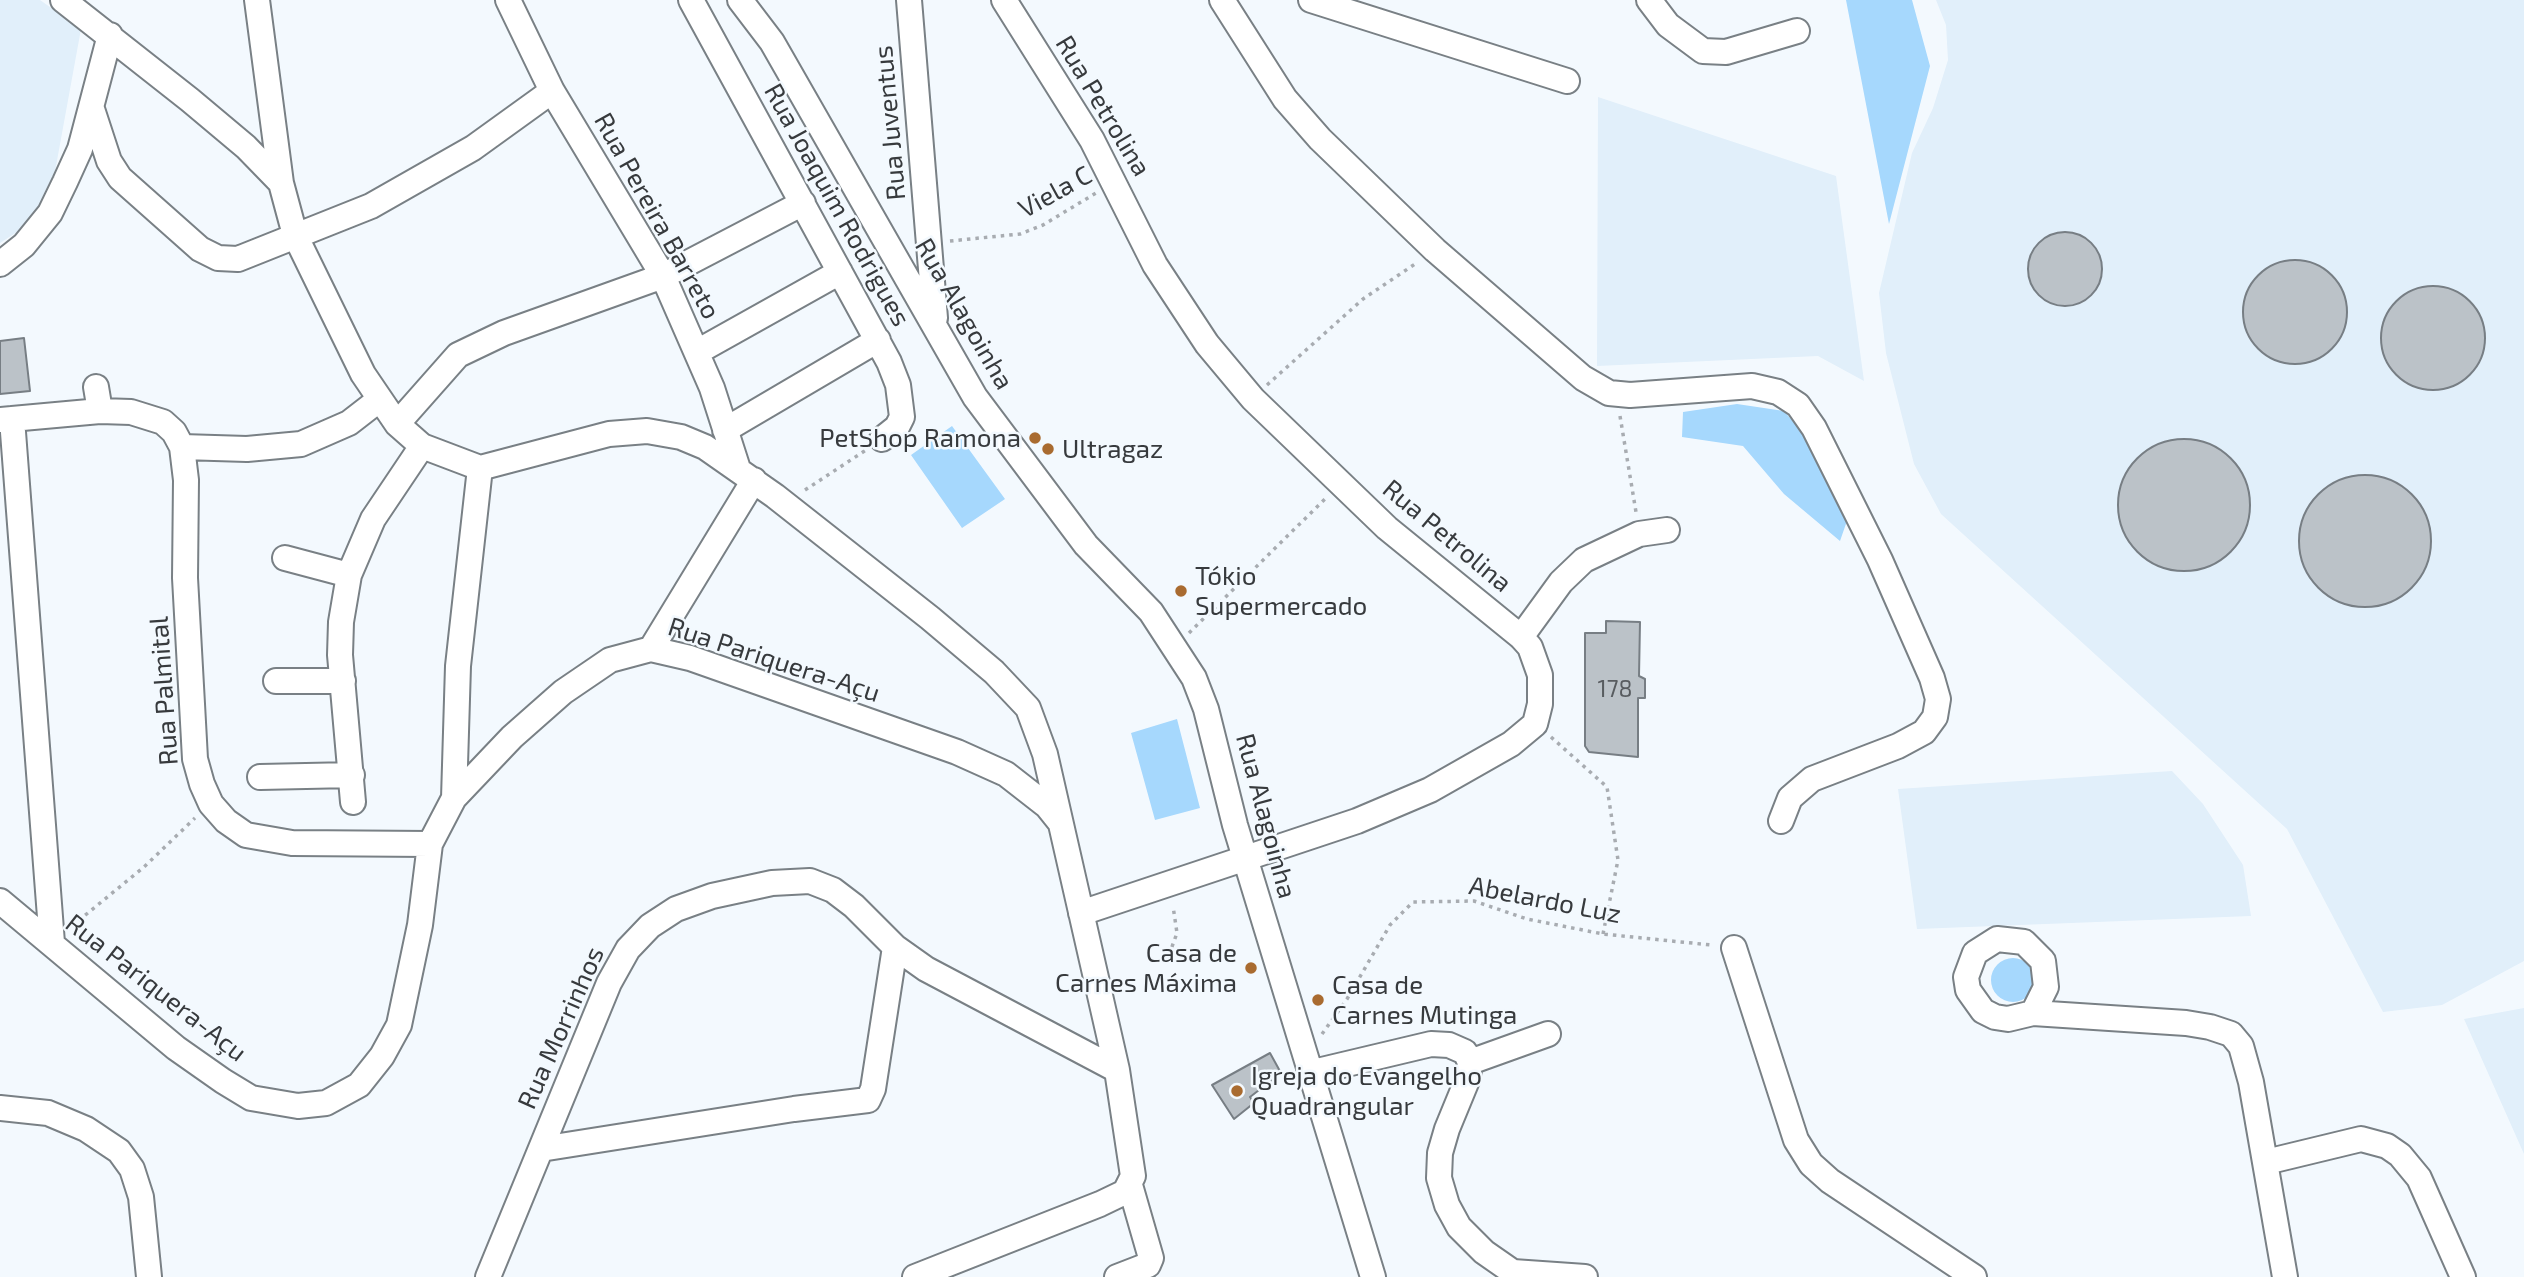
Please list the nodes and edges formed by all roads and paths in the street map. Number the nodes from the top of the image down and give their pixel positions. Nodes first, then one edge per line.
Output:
1 (63, 0) edge
2 (257, 0) edge
3 (508, 0) edge
4 (691, 0) edge
5 (740, 0) edge
6 (909, 0) edge
7 (1004, 0) edge
8 (1222, 0) edge
9 (1311, 0) edge
10 (1649, 0) edge
11 (1797, 31) dead end
12 (110, 35) junction
13 (1567, 81) dead end
14 (552, 90) junction
15 (92, 109) junction
16 (1115, 181) junction
17 (281, 183) junction
18 (803, 203) junction
19 (295, 235) junction
20 (929, 241) junction
21 (1435, 250) junction
22 (0, 264) edge
23 (840, 272) junction
24 (663, 276) junction
25 (936, 326) junction
26 (878, 340) junction
27 (697, 352) junction
28 (1617, 394) junction
29 (1253, 399) junction
30 (380, 400) junction
31 (6, 420) edge
32 (397, 424) junction
33 (724, 430) junction
34 (882, 439) joint
35 (422, 446) junction
36 (182, 447) junction
37 (480, 468) junction
38 (746, 475) junction
39 (1341, 485) junction
40 (787, 506) junction
41 (1667, 530) dead end
42 (1639, 534) junction
43 (285, 558) dead end
44 (349, 575) junction
45 (1521, 637) junction
46 (1176, 646) junction
47 (651, 649) junction
48 (276, 681) dead end
49 (343, 681) junction
50 (1535, 724) junction
51 (352, 775) junction
52 (260, 776) dead end
53 (454, 797) junction
54 (353, 802) dead end
55 (211, 804) junction
56 (1781, 821) dead end
57 (1060, 823) junction
58 (430, 844) junction
59 (1245, 858) junction
60 (1171, 883) junction
61 (0, 901) edge
62 (1081, 913) junction
63 (1603, 934) junction
64 (52, 943) junction
65 (895, 947) junction
66 (1734, 948) joint
67 (1169, 955) dead end
68 (2033, 1013) dead end
69 (1548, 1034) dead end
70 (1470, 1062) junction
71 (1307, 1065) junction
72 (1117, 1070) junction
73 (0, 1108) edge
74 (541, 1149) junction
75 (2266, 1162) junction
76 (1130, 1185) junction
77 (1517, 1274) edge
78 (149, 1277) edge
79 (488, 1277) edge
80 (915, 1277) edge
81 (1117, 1277) edge
82 (1373, 1277) edge
83 (1585, 1277) edge
84 (1973, 1277) edge
85 (2285, 1277) edge
86 (2463, 1277) edge

1 - 12 street
2 - 17 street
3 - 14 street, Rua Pereira Barreto
4 - 18 street, Rua Joaquim Rodrigues
5 - 25 street, Rua Alagoinha
6 - 20 street, Rua Juventus
7 - 16 street, Rua Petrolina
8 - 21 street
9 - 13 street
10 - 11 street
12 - 15 street
12 - 17 street
14 - 19 street
14 - 24 street, Rua Pereira Barreto
15 - 19 street
15 - 22 street
16 - 20 path, Viela C
16 - 29 street, Rua Petrolina
17 - 19 street
18 - 23 street, Rua Joaquim Rodrigues
18 - 24 street
19 - 30 street
20 - 25 street, Rua Juventus
21 - 28 street
21 - 29 path
23 - 26 street, Rua Joaquim Rodrigues
23 - 27 street
24 - 27 street, Rua Pereira Barreto
24 - 32 street
25 - 46 street, Rua Alagoinha
26 - 33 street
26 - 34 street, Rua Joaquim Rodrigues
27 - 33 street, Rua Pereira Barreto
28 - 42 path
28 - 56 street
29 - 39 street, Rua Petrolina
30 - 32 street
30 - 36 street
31 - 36 street
31 - 64 street
32 - 35 street
33 - 38 street, Rua Pereira Barreto
34 - 40 path
35 - 37 street
35 - 44 street
36 - 55 street, Rua Palmital
37 - 38 street
37 - 53 street
38 - 40 street
38 - 47 street
39 - 45 street, Rua Petrolina
39 - 46 path
40 - 57 street
41 - 42 street
42 - 45 street
43 - 44 street
44 - 49 street
45 - 50 street, Rua Petrolina
46 - 59 street, Rua Alagoinha
47 - 53 street, Rua Pariquera-Açu
47 - 57 street, Rua Pariquera-Açu
48 - 49 street
49 - 51 street
50 - 59 street
50 - 63 path
51 - 52 street
51 - 54 street
53 - 58 street
55 - 58 street, Rua Palmital
55 - 64 path
57 - 62 street
58 - 64 street, Rua Pariquera-Açu
59 - 60 street
59 - 71 street, Rua Alagoinha
60 - 62 street
60 - 67 path
61 - 64 street, Rua Pariquera-Açu
62 - 72 street
63 - 66 path, Abelardo Luz
63 - 71 path, Abelardo Luz
65 - 72 street
65 - 74 street
65 - 74 street, Rua Morrinhos
66 - 84 street
68 - 75 street
69 - 70 street
70 - 71 street
70 - 77 street
71 - 82 street, Rua Alagoinha
72 - 76 street
73 - 78 street
74 - 79 street, Rua Morrinhos
75 - 85 street
75 - 86 street
76 - 80 street
76 - 81 street
77 - 83 street

